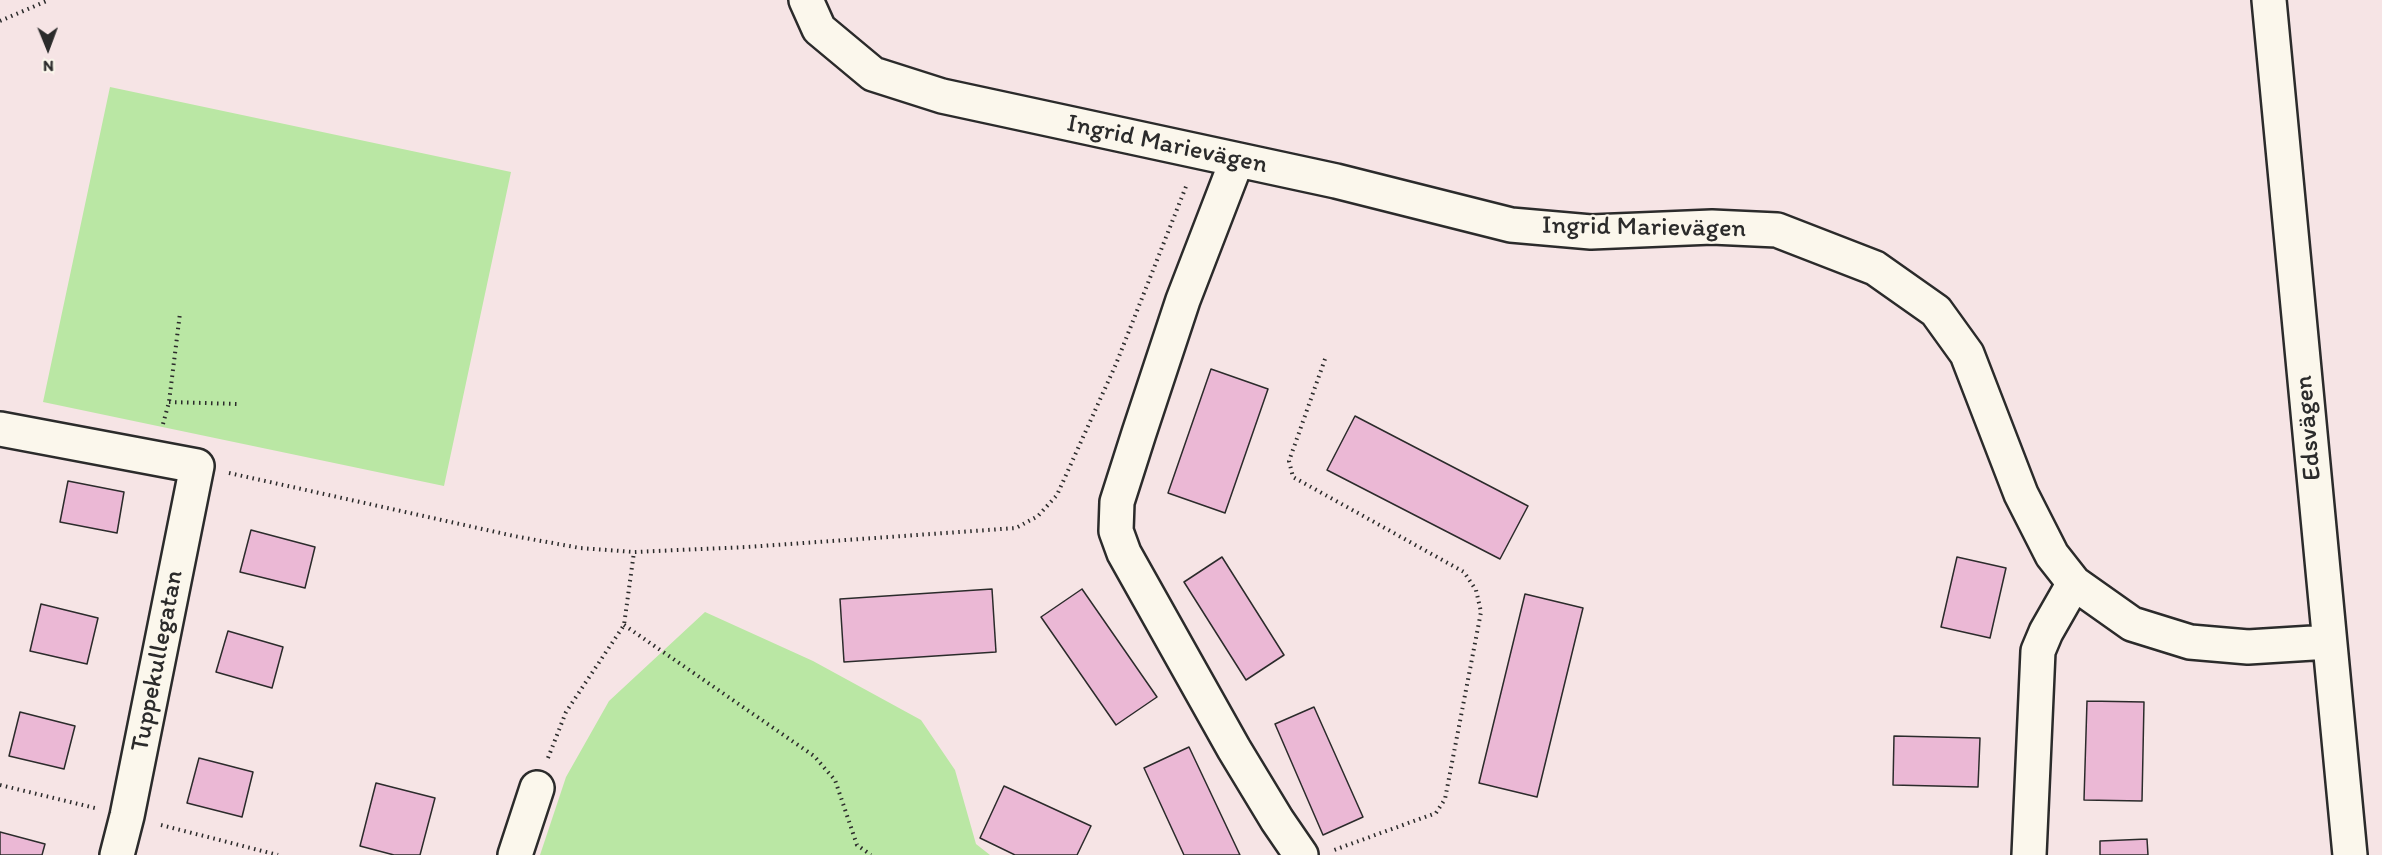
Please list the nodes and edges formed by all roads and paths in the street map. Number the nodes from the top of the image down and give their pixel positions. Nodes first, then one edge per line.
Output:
1 (49, 0) edge
2 (806, 0) edge
3 (2269, 0) edge
4 (0, 21) edge
5 (1200, 153) junction
6 (1237, 160) junction
7 (180, 313) dead end
8 (1325, 359) dead end
9 (169, 402) junction
10 (238, 404) dead end
11 (0, 429) edge
12 (153, 458) junction
13 (197, 466) junction
14 (634, 552) junction
15 (2074, 583) junction
16 (624, 625) junction
17 (2330, 642) junction
18 (537, 788) joint
19 (1316, 853) edge
20 (117, 855) edge
21 (515, 855) edge
22 (871, 855) edge
23 (2029, 855) edge
24 (2350, 855) edge

1 - 4 path
2 - 5 street, Ingrid Marievägen
3 - 17 street, Edsvägen
5 - 6 street, Ingrid Marievägen
5 - 14 path
6 - 15 street, Ingrid Marievägen
6 - 19 street
7 - 9 path
8 - 19 path
9 - 10 path
9 - 12 path
11 - 12 street
12 - 13 street
13 - 14 path
13 - 20 street, Tuppekullegatan
14 - 16 path
15 - 17 street, Ingrid Marievägen
15 - 23 street
16 - 18 path
16 - 22 path
17 - 24 street, Edsvägen
18 - 21 street

